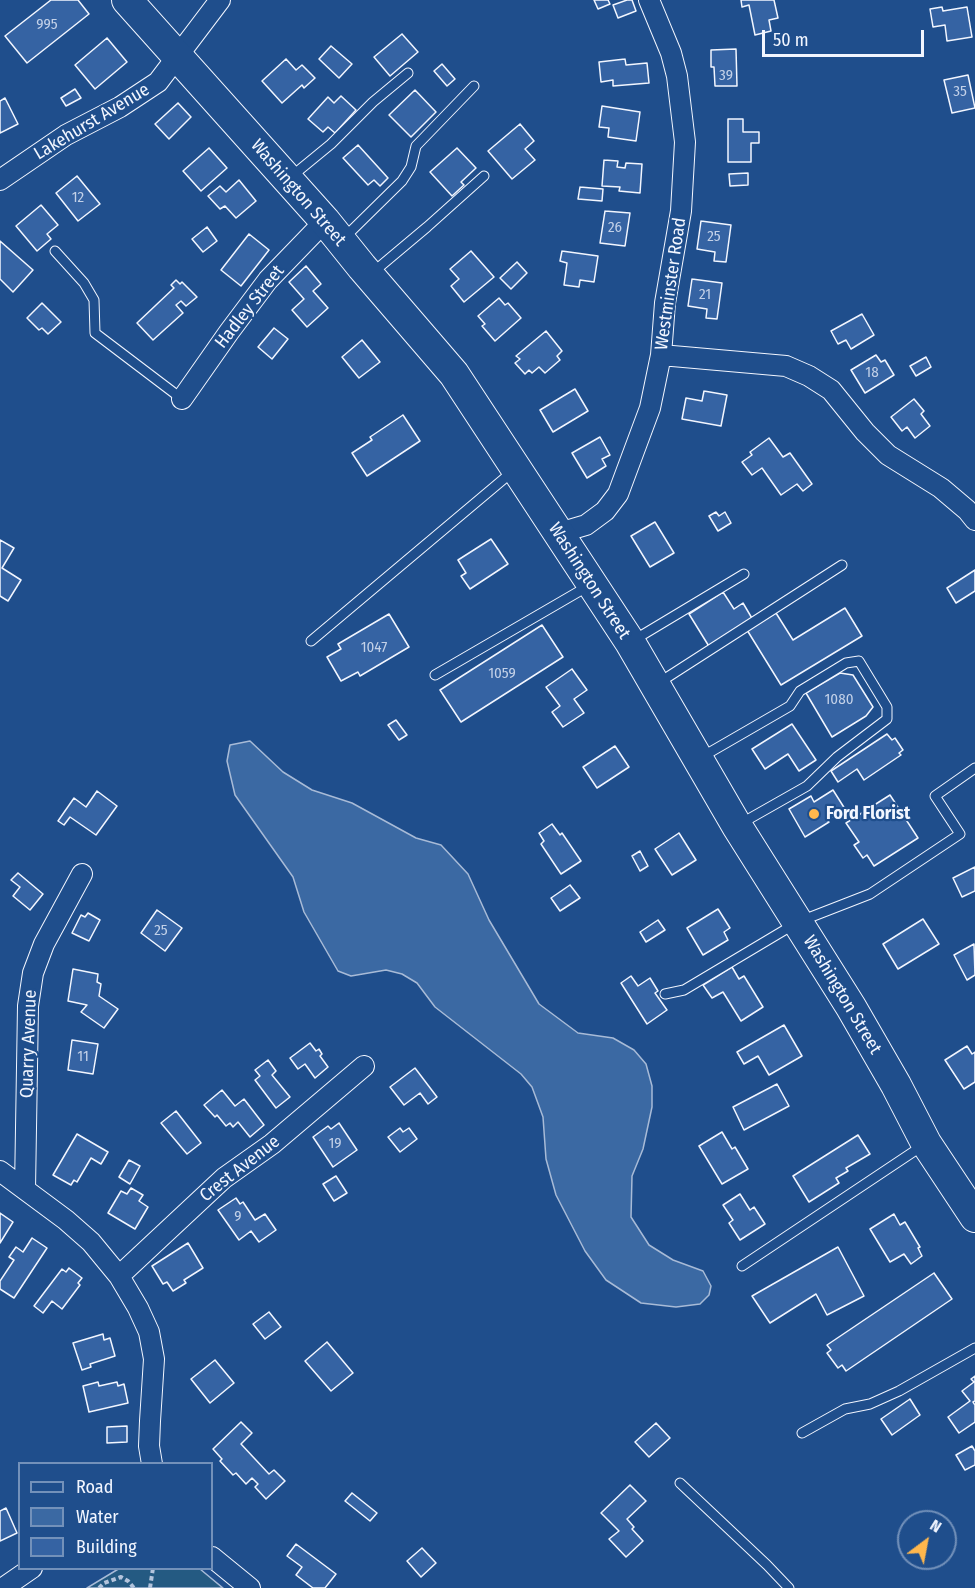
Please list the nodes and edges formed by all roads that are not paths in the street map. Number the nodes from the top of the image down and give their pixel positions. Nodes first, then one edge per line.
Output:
1 (126, 0) edge
2 (220, 0) edge
3 (649, 0) edge
4 (177, 57) junction
5 (408, 74) dead end
6 (474, 86) dead end
7 (484, 176) dead end
8 (287, 179) junction
9 (0, 180) edge
10 (333, 231) junction
11 (55, 251) dead end
12 (369, 275) junction
13 (661, 355) junction
14 (182, 399) joint
15 (516, 469) junction
16 (975, 520) edge
17 (559, 533) junction
18 (842, 565) dead end
19 (744, 574) dead end
20 (592, 584) junction
21 (311, 641) dead end
22 (630, 642) junction
23 (435, 675) dead end
24 (655, 685) junction
25 (698, 759) junction
26 (975, 768) edge
27 (737, 826) junction
28 (82, 874) dead end
29 (798, 922) junction
30 (665, 994) dead end
31 (364, 1066) dead end
32 (926, 1143) junction
33 (0, 1171) edge
34 (25, 1189) junction
35 (975, 1217) edge
36 (742, 1266) dead end
37 (120, 1276) junction
38 (975, 1348) edge
39 (802, 1433) dead end
40 (152, 1462) edge
41 (680, 1483) dead end
42 (213, 1558) edge
43 (30, 1570) edge
44 (3, 1588) edge
45 (250, 1588) edge
46 (789, 1588) edge

1 - 4 main road, Washington Street
2 - 4 street, Lakehurst Avenue
3 - 13 street, Westminster Road
4 - 8 main road, Washington Street
4 - 9 street, Lakehurst Avenue
5 - 8 lane
6 - 10 lane
7 - 12 lane
8 - 10 main road, Washington Street
10 - 12 main road, Washington Street
10 - 14 street, Hadley Street
11 - 14 lane
12 - 15 main road, Washington Street
13 - 16 street
13 - 17 street, Westminster Road
15 - 17 main road, Washington Street
15 - 21 lane
17 - 20 main road, Washington Street
18 - 24 lane
19 - 22 lane
20 - 22 main road, Washington Street
20 - 23 lane
22 - 24 main road, Washington Street
24 - 25 main road, Washington Street
25 - 27 main road, Washington Street
25 - 27 lane
26 - 29 lane
27 - 29 main road, Washington Street
28 - 34 street, Quarry Avenue
29 - 30 lane
29 - 32 main road, Washington Street
31 - 37 street, Crest Avenue
32 - 35 main road, Washington Street
32 - 36 lane
33 - 34 street
34 - 37 street
37 - 40 street
38 - 39 lane
41 - 46 lane
42 - 45 street
43 - 44 street

